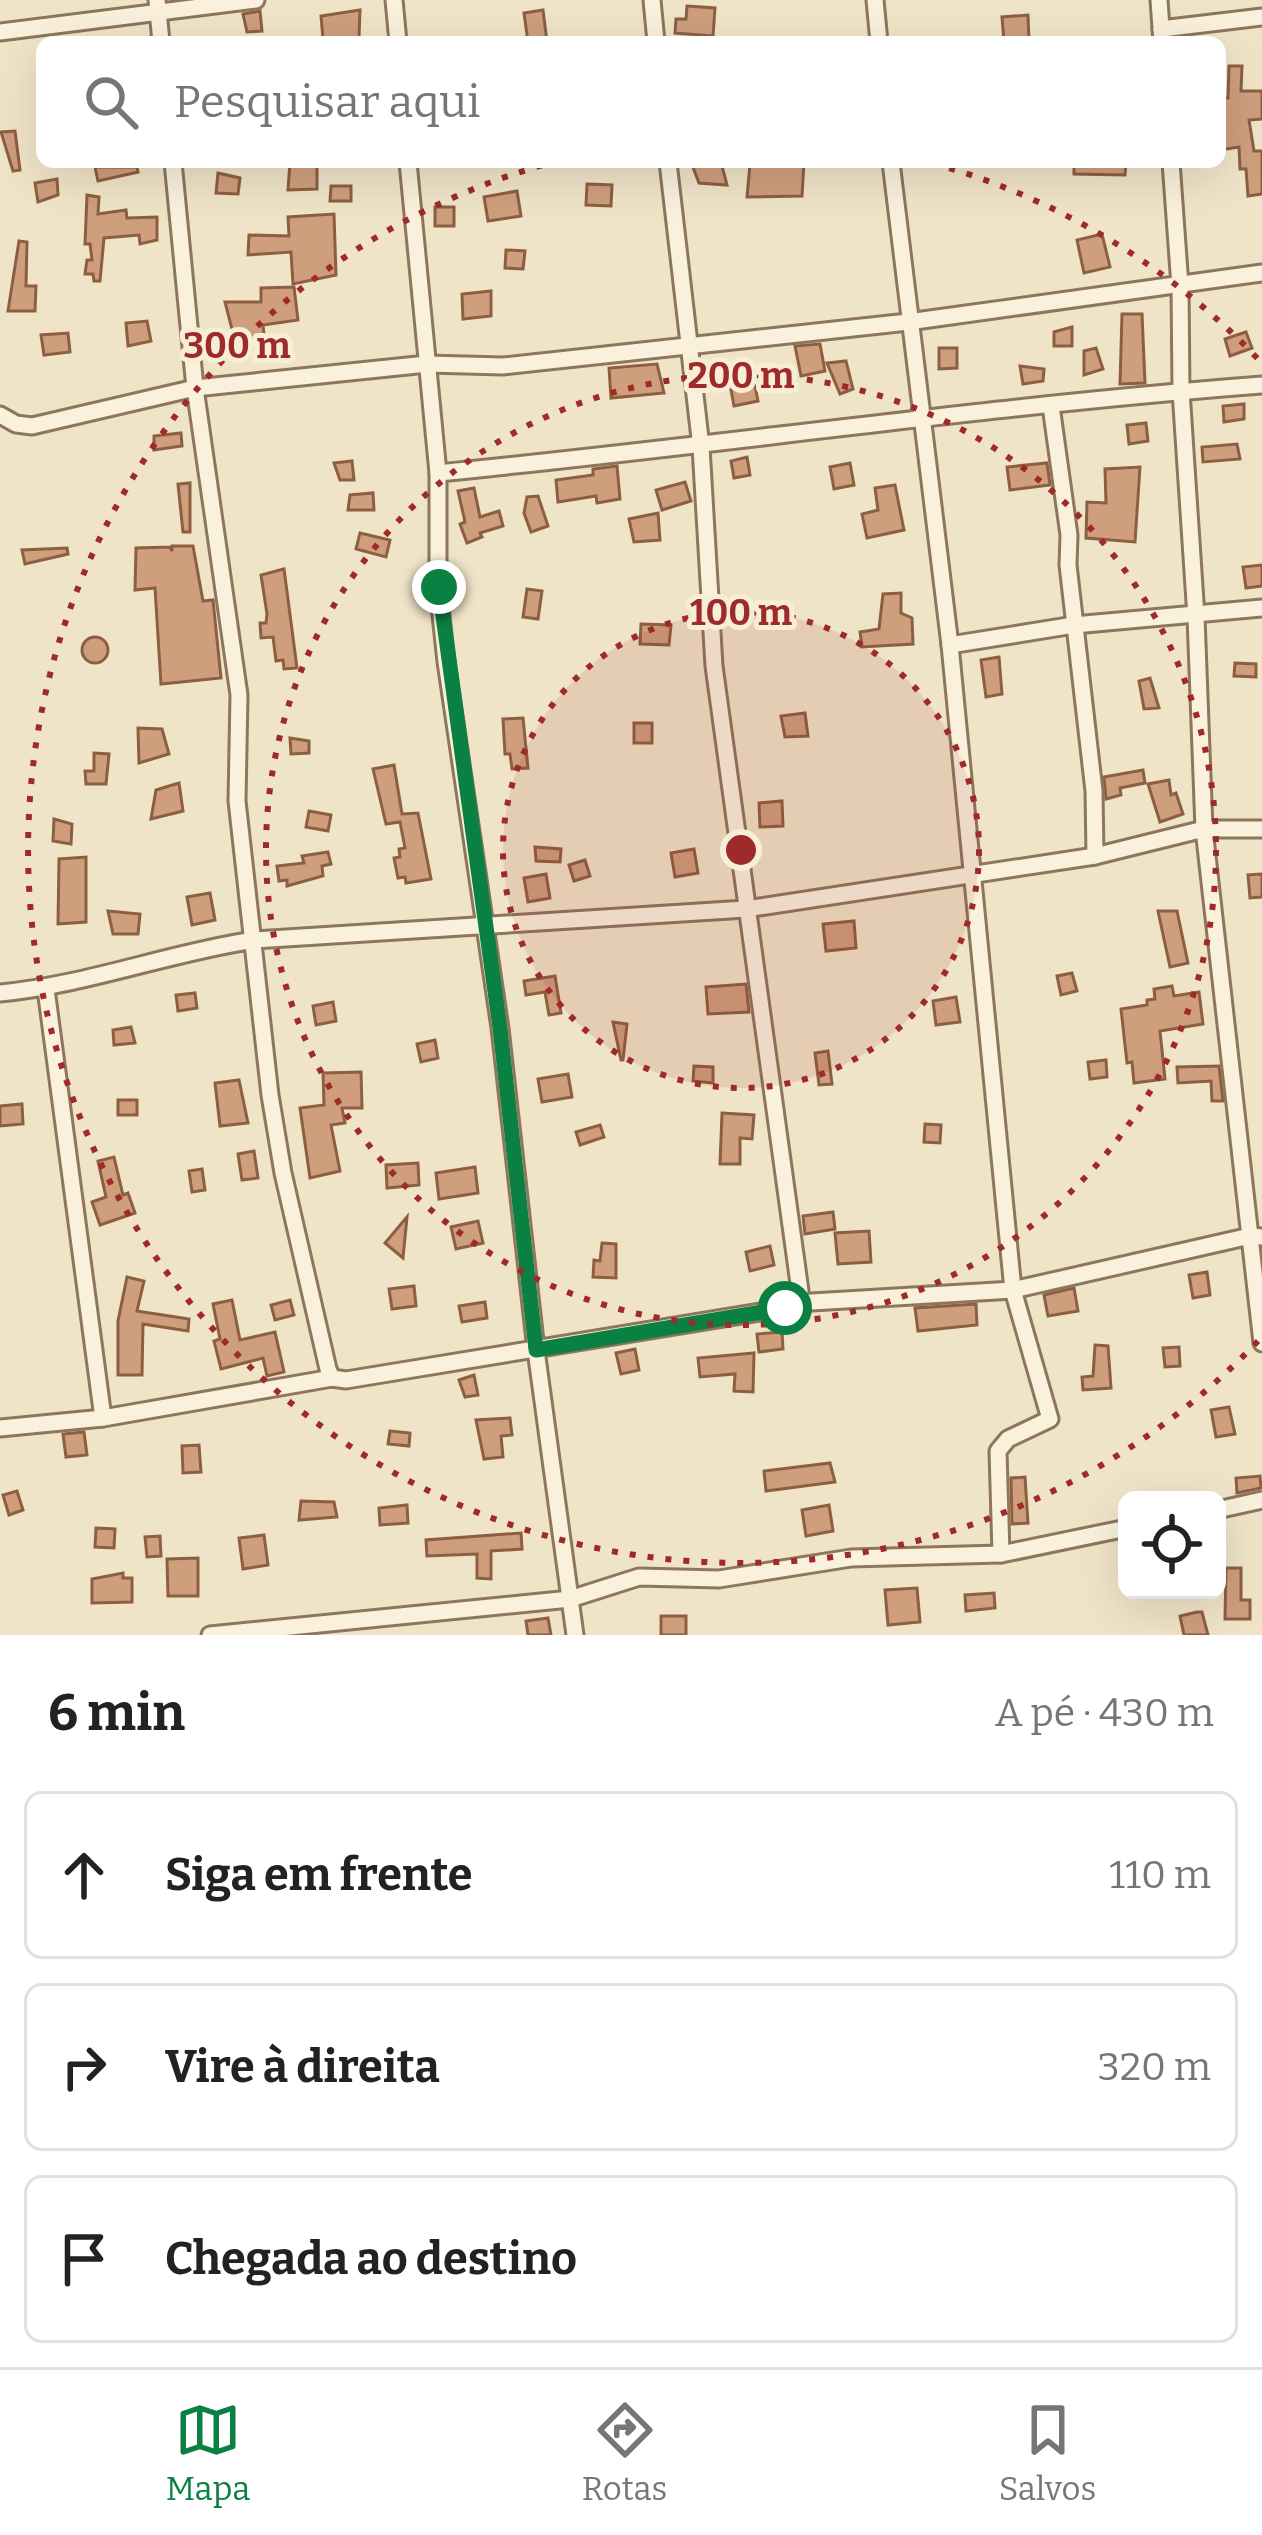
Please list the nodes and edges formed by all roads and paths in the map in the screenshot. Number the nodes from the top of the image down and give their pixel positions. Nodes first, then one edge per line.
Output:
1 (256, 0) edge
2 (394, 0) edge
3 (652, 0) edge
4 (875, 0) edge
5 (1159, 0) edge
6 (158, 7) edge
7 (1262, 17) edge
8 (0, 32) edge
9 (1161, 35) edge
10 (397, 36) edge
11 (655, 36) edge
12 (878, 36) edge
13 (174, 168) edge
14 (409, 168) edge
15 (669, 168) edge
16 (892, 168) edge
17 (1171, 168) edge
18 (1262, 273) edge
19 (1180, 286) junction
20 (908, 322) junction
21 (686, 344) junction
22 (427, 364) junction
23 (1262, 385) edge
24 (195, 388) junction
25 (1180, 391) junction
26 (1051, 406) junction
27 (0, 415) edge
28 (920, 420) junction
29 (701, 447) junction
30 (438, 473) junction
31 (1262, 608) edge
32 (1196, 616) junction
33 (1074, 625) junction
34 (950, 645) junction
35 (1204, 829) junction
36 (1262, 829) edge
37 (1095, 856) junction
38 (974, 876) junction
39 (746, 909) junction
40 (484, 923) junction
41 (254, 940) junction
42 (46, 989) junction
43 (0, 993) edge
44 (1256, 1237) edge
45 (1013, 1290) junction
46 (796, 1304) junction
47 (1262, 1343) edge
48 (536, 1350) junction
49 (332, 1378) junction
50 (103, 1418) junction
51 (0, 1428) edge
52 (1262, 1500) edge
53 (1226, 1508) edge
54 (1118, 1530) edge
55 (1001, 1554) junction
56 (570, 1599) junction
57 (210, 1635) edge
58 (575, 1635) edge

1 - 6 street
2 - 10 street
3 - 11 street
4 - 12 street
5 - 9 street
6 - 8 street
7 - 9 street
13 - 24 street
14 - 22 street
15 - 21 street
16 - 20 street
17 - 19 street
18 - 19 street
19 - 20 street
19 - 25 street
20 - 21 street
20 - 28 street
21 - 22 street
21 - 29 street
22 - 24 street
22 - 30 street
23 - 25 street
24 - 27 street
24 - 41 street
25 - 26 street
25 - 32 street
26 - 28 street
26 - 33 street
28 - 29 street
28 - 34 street
29 - 30 street
29 - 39 street
30 - 40 street
31 - 32 street
32 - 33 street
32 - 35 street
33 - 34 street
33 - 37 street
34 - 38 street
35 - 36 street
35 - 37 street
35 - 44 street
37 - 38 street
38 - 39 street
38 - 45 street
39 - 40 street
39 - 46 street
40 - 41 street
40 - 48 street
41 - 42 street
41 - 49 street
42 - 43 street
42 - 50 street
44 - 45 street
44 - 47 street
45 - 46 street
45 - 55 street
46 - 48 street
48 - 49 street
48 - 56 street
49 - 50 street
50 - 51 street
52 - 53 street
54 - 55 street
55 - 56 street
56 - 57 street
56 - 58 street

